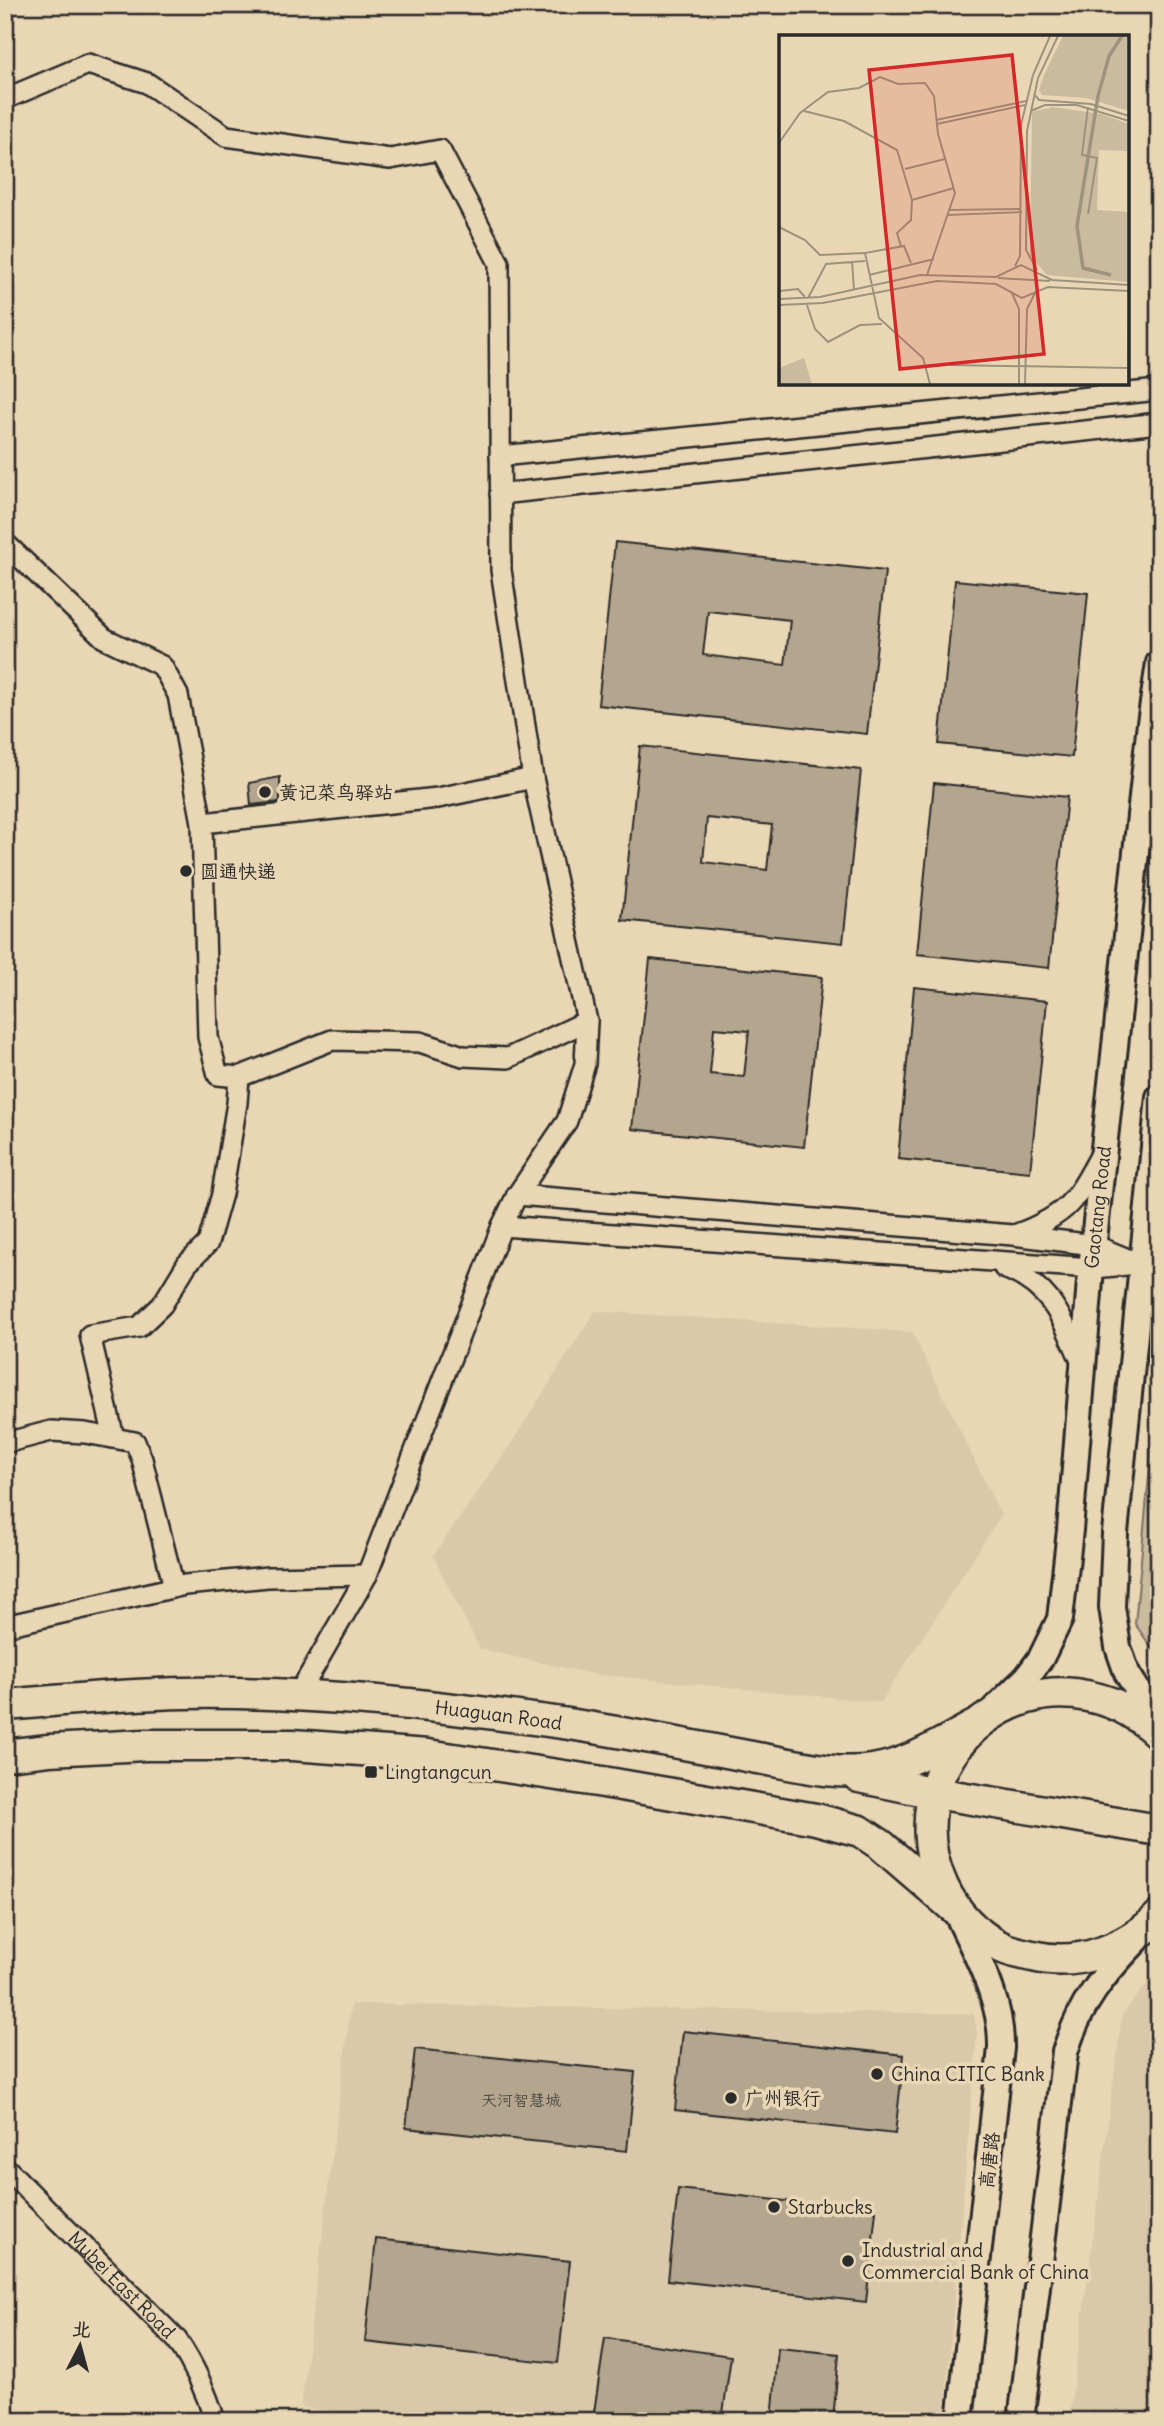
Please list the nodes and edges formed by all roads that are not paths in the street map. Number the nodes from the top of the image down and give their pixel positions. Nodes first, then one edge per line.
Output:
1 (5, 99) edge
2 (1159, 390) edge
3 (1159, 423) edge
4 (500, 456) junction
5 (500, 494) junction
6 (5, 543) edge
7 (1159, 663) edge
8 (533, 778) junction
9 (202, 823) junction
10 (587, 1021) junction
11 (239, 1077) junction
12 (1159, 1097) edge
13 (1105, 1147) junction
14 (517, 1195) junction
15 (502, 1226) junction
16 (1013, 1236) junction
17 (1093, 1257) junction
18 (987, 1261) junction
19 (1140, 1264) junction
20 (1082, 1363) junction
21 (114, 1438) junction
22 (5, 1443) edge
23 (367, 1575) junction
24 (174, 1587) junction
25 (5, 1626) edge
26 (298, 1696) junction
27 (5, 1705) edge
28 (978, 1724) junction
29 (1159, 1725) edge
30 (1159, 1734) edge
31 (5, 1755) edge
32 (829, 1770) junction
33 (935, 1793) junction
34 (1159, 1830) edge
35 (955, 1909) junction
36 (1154, 1923) edge
37 (5, 2167) edge
38 (215, 2421) edge
39 (960, 2421) edge
40 (1021, 2421) edge

1 - 4 street
2 - 4 street
3 - 5 street
4 - 5 street
5 - 8 street
6 - 9 street
7 - 13 street, Gaotang Road
8 - 9 street
8 - 10 street
9 - 11 street
10 - 11 street
10 - 14 street
11 - 21 street
12 - 19 street
13 - 16 street
13 - 17 street, Gaotang Road
14 - 15 street
14 - 16 street
15 - 18 street
15 - 23 street
16 - 17 street
17 - 18 street
17 - 19 street
17 - 20 street, Gaotang Road
18 - 20 street
19 - 29 street
20 - 28 street, Gaotang Road
21 - 22 street
21 - 24 street
23 - 24 street
23 - 26 street
24 - 25 street
26 - 27 main road, Huaguan Road
26 - 32 main road, Huaguan Road
28 - 30 main road
28 - 32 main road, Huaguan Road
28 - 33 main road
31 - 35 main road
32 - 33 main road
33 - 34 main road
33 - 35 main road
35 - 36 main road
35 - 39 street, 高唐路
36 - 40 street
37 - 38 street, Mubei East Road

